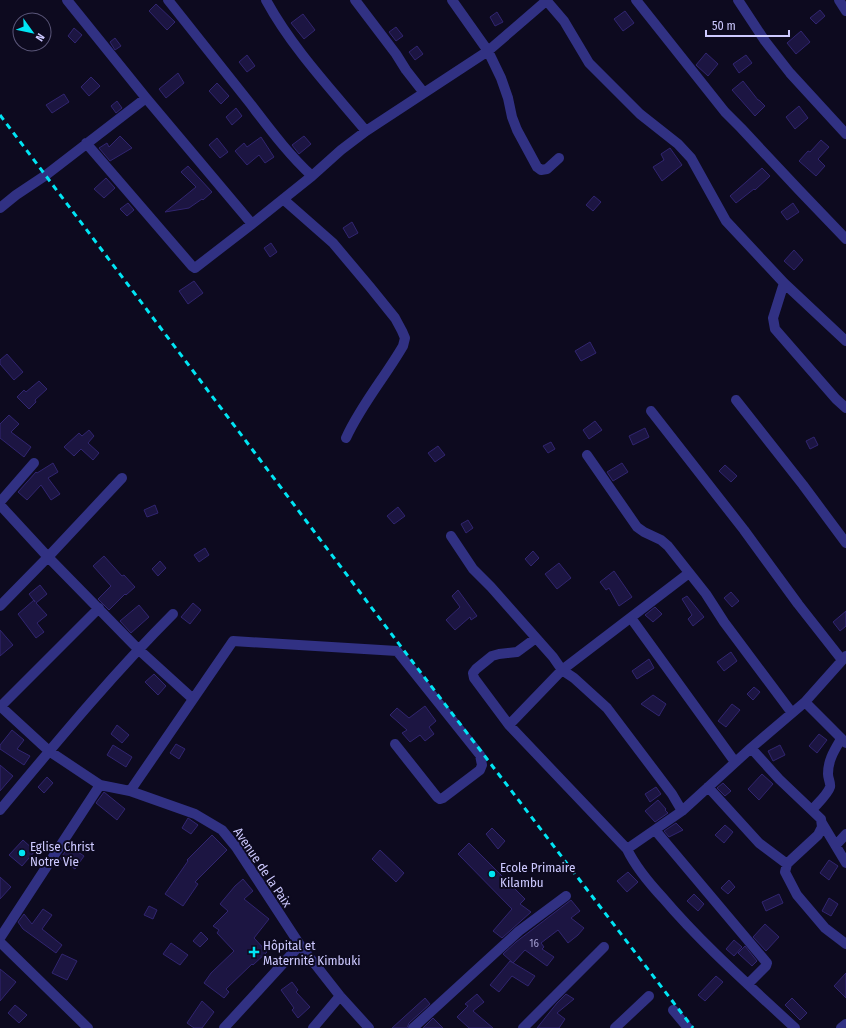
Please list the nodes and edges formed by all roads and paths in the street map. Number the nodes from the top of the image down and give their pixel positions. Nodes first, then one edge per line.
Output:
1 (68, 0) edge
2 (168, 0) edge
3 (266, 0) edge
4 (354, 0) edge
5 (452, 0) edge
6 (546, 0) edge
7 (636, 0) edge
8 (738, 0) edge
9 (839, 0) edge
10 (846, 11) edge
11 (488, 51) junction
12 (424, 93) junction
13 (146, 98) junction
14 (366, 131) junction
15 (846, 134) edge
16 (86, 143) junction
17 (559, 158) dead end
18 (312, 176) junction
19 (283, 199) junction
20 (0, 208) edge
21 (252, 224) junction
22 (845, 235) edge
23 (784, 283) junction
24 (846, 341) edge
25 (736, 400) dead end
26 (846, 408) edge
27 (651, 411) dead end
28 (346, 438) dead end
29 (586, 455) dead end
30 (34, 463) dead end
31 (122, 478) dead end
32 (0, 503) edge
33 (450, 536) dead end
34 (846, 543) edge
35 (48, 557) junction
36 (689, 572) junction
37 (0, 606) edge
38 (99, 608) junction
39 (173, 614) dead end
40 (631, 618) junction
41 (536, 638) junction
42 (138, 649) junction
43 (844, 658) edge
44 (562, 670) junction
45 (193, 700) junction
46 (805, 702) junction
47 (0, 707) edge
48 (792, 713) junction
49 (509, 725) junction
50 (844, 741) edge
51 (395, 744) dead end
52 (751, 748) junction
53 (49, 751) junction
54 (735, 762) junction
55 (100, 785) junction
56 (708, 787) junction
57 (130, 790) junction
58 (0, 810) edge
59 (812, 810) junction
60 (682, 811) junction
61 (822, 823) junction
62 (655, 830) junction
63 (846, 834) edge
64 (836, 845) junction
65 (627, 849) junction
66 (846, 863) edge
67 (787, 864) junction
68 (566, 896) dead end
69 (0, 938) edge
70 (0, 942) edge
71 (846, 944) edge
72 (300, 945) junction
73 (604, 947) dead end
74 (748, 984) junction
75 (340, 996) junction
76 (649, 996) dead end
77 (673, 1010) dead end
78 (846, 1024) edge
79 (88, 1028) edge
80 (224, 1028) edge
81 (313, 1028) edge
82 (369, 1028) edge
83 (413, 1028) edge
84 (523, 1028) edge
85 (615, 1028) edge
86 (688, 1028) edge
87 (795, 1028) edge
88 (841, 1028) edge

1 - 13 street
2 - 18 street
3 - 14 street
4 - 12 street
5 - 11 street
6 - 11 street
6 - 23 street
7 - 22 street
8 - 15 street
9 - 10 street
11 - 12 street
11 - 17 street
12 - 14 street
13 - 16 street
13 - 21 street
14 - 18 street
16 - 20 street
16 - 21 street
18 - 19 street
19 - 21 street
19 - 28 street
23 - 24 street
23 - 26 street
25 - 34 street
27 - 43 street
29 - 36 street
30 - 32 street
31 - 35 street
32 - 35 street
33 - 41 street
35 - 37 street
35 - 38 street
36 - 40 street
36 - 48 street
38 - 42 street
38 - 47 street
39 - 42 street
40 - 44 street
40 - 54 street
41 - 44 street
41 - 49 street
42 - 45 street
42 - 53 street
43 - 46 street
44 - 49 street
44 - 60 street
45 - 51 street
45 - 57 street
46 - 48 street
46 - 50 street
47 - 53 street, Avenue de la Paix
48 - 52 street
49 - 65 street
50 - 59 street
52 - 54 street
52 - 59 street
53 - 55 street, Avenue de la Paix
53 - 58 street
54 - 56 street
55 - 57 street, Avenue de la Paix
55 - 69 street
56 - 60 street
56 - 67 street
57 - 72 street, Avenue de la Paix
59 - 61 street
60 - 62 street
61 - 64 street
61 - 67 street
62 - 65 street
62 - 74 street
63 - 64 street
64 - 66 street
65 - 74 street
67 - 71 street
68 - 83 street
70 - 79 street
72 - 75 street, Avenue de la Paix
72 - 80 street
73 - 84 street
74 - 87 street
75 - 81 street
75 - 82 street, Avenue de la Paix
76 - 85 street
77 - 86 street
78 - 88 street

